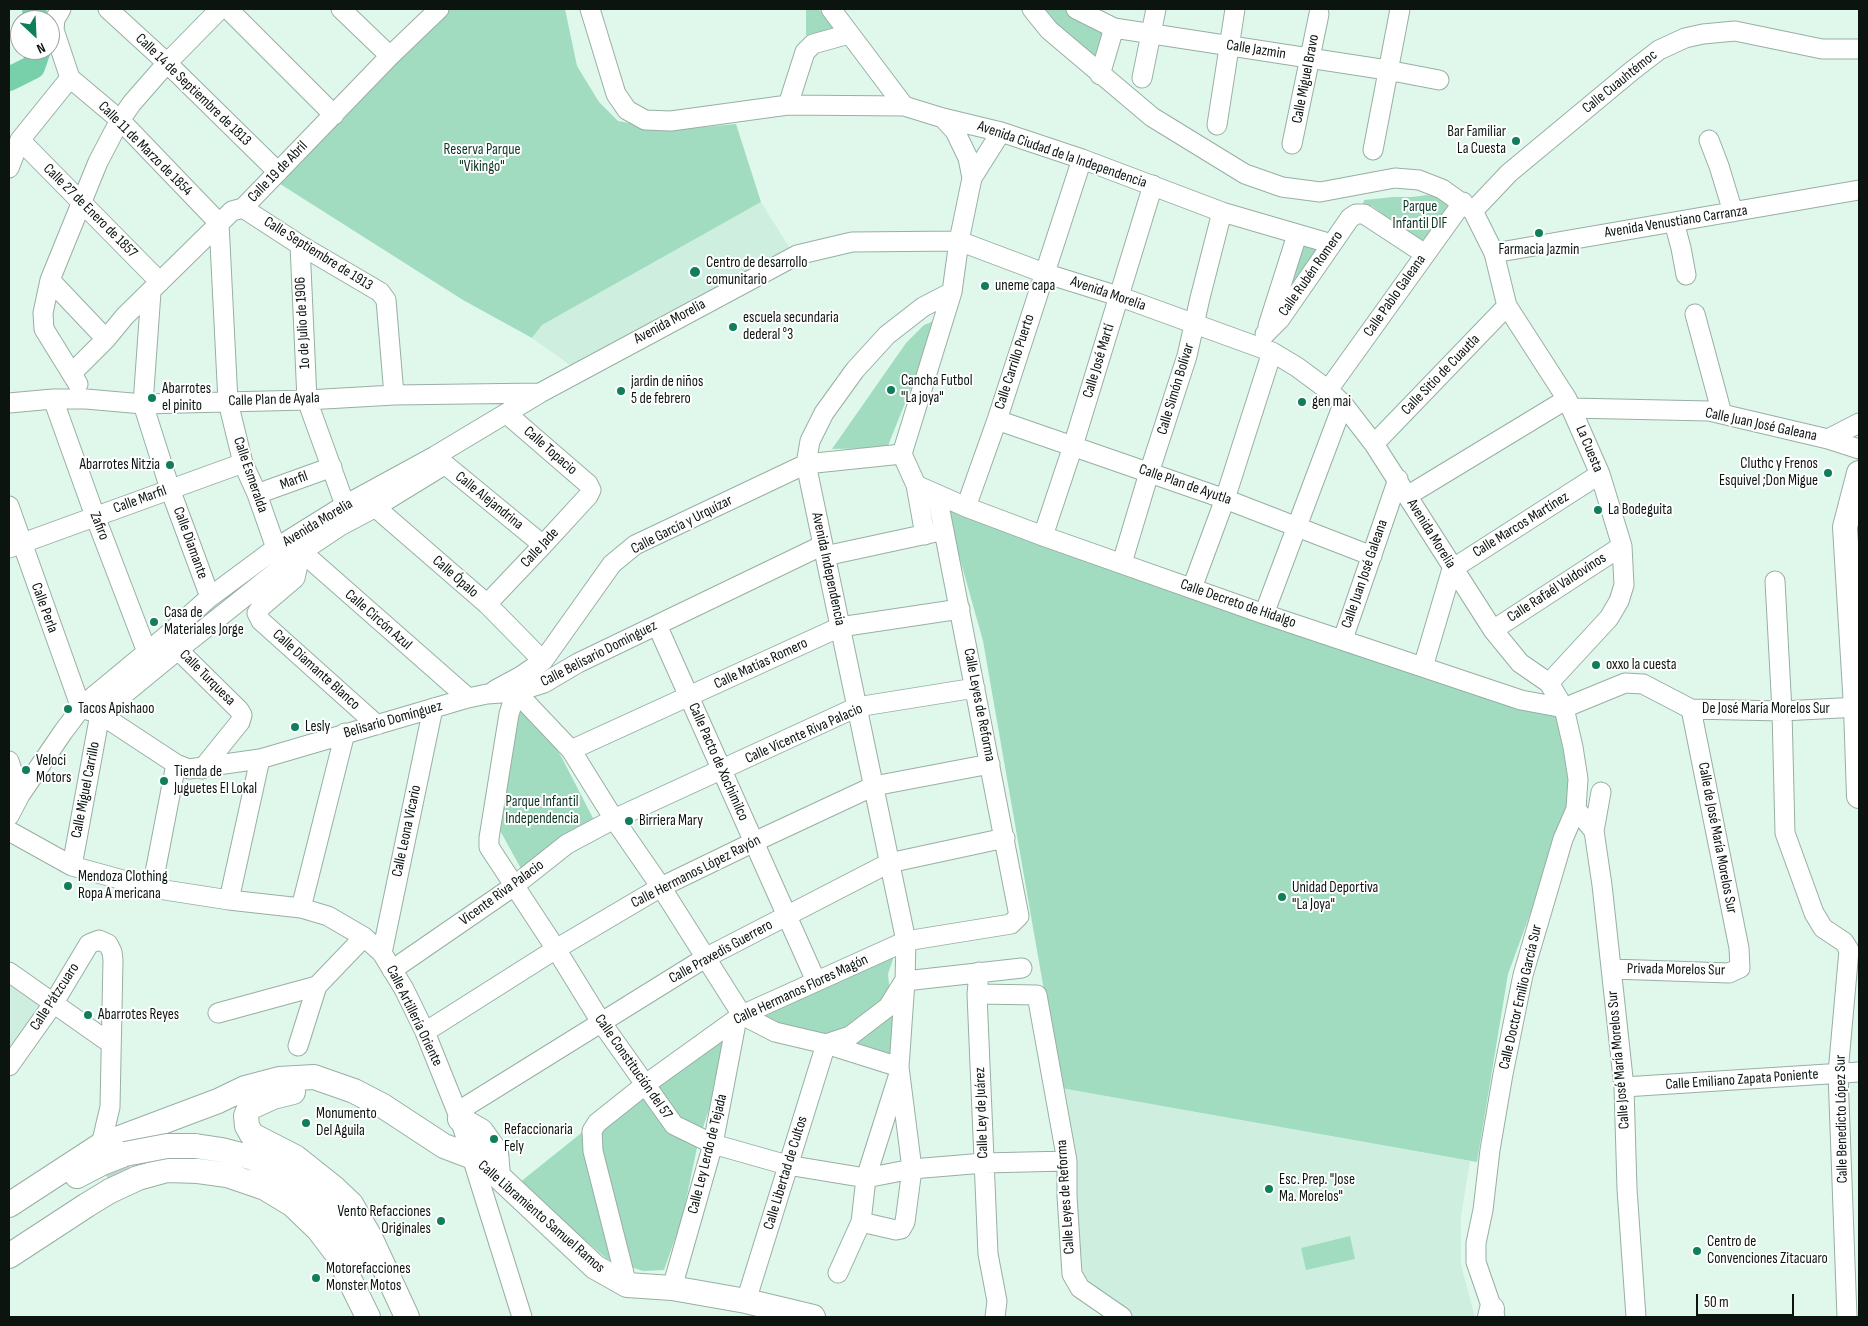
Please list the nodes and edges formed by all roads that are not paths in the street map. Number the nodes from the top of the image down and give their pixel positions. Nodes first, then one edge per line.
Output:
1 (61, 9) edge
2 (108, 9) edge
3 (220, 9) edge
4 (228, 9) edge
5 (341, 9) edge
6 (439, 9) edge
7 (831, 9) edge
8 (1032, 9) edge
9 (1076, 9) edge
10 (1156, 9) edge
11 (1235, 9) edge
12 (1400, 9) edge
13 (594, 13) edge
14 (1318, 14) dead end
15 (1114, 28) junction
16 (849, 34) junction
17 (1152, 34) junction
18 (1229, 46) junction
19 (1859, 49) edge
20 (390, 56) junction
21 (1310, 58) junction
22 (167, 63) junction
23 (1387, 70) junction
24 (1100, 75) junction
25 (70, 78) junction
26 (1142, 78) dead end
27 (1439, 80) dead end
28 (788, 105) junction
29 (904, 106) junction
30 (334, 115) junction
31 (944, 118) junction
32 (120, 120) junction
33 (1217, 126) dead end
34 (1001, 132) junction
35 (20, 140) junction
36 (1709, 140) dead end
37 (1292, 144) dead end
38 (1373, 150) dead end
39 (1082, 159) junction
40 (9, 168) edge
41 (278, 172) junction
42 (972, 178) junction
43 (1153, 186) junction
44 (1859, 190) edge
45 (83, 203) junction
46 (1468, 207) junction
47 (244, 208) junction
48 (1222, 212) junction
49 (1733, 212) junction
50 (1674, 222) junction
51 (218, 223) junction
52 (1298, 234) junction
53 (959, 241) junction
54 (1332, 244) junction
55 (300, 246) junction
56 (1494, 253) junction
57 (1425, 254) junction
58 (1044, 273) junction
59 (1686, 274) dead end
60 (50, 280) junction
61 (156, 287) junction
62 (952, 292) junction
63 (1118, 296) junction
64 (1507, 306) junction
65 (1695, 314) dead end
66 (1195, 325) junction
67 (106, 339) junction
68 (1265, 345) junction
69 (72, 374) junction
70 (1328, 390) junction
71 (540, 393) junction
72 (394, 395) junction
73 (86, 398) junction
74 (53, 399) junction
75 (307, 400) junction
76 (228, 402) junction
77 (9, 403) edge
78 (143, 404) junction
79 (1342, 404) junction
80 (1569, 404) junction
81 (507, 414) junction
82 (1722, 414) junction
83 (997, 420) junction
84 (1859, 423) edge
85 (1828, 439) junction
86 (1374, 444) junction
87 (1073, 446) junction
88 (1859, 449) edge
89 (902, 454) junction
90 (440, 461) junction
91 (243, 463) junction
92 (806, 464) junction
93 (332, 467) junction
94 (1149, 472) junction
95 (1859, 473) edge
96 (1600, 474) junction
97 (1398, 479) junction
98 (916, 486) junction
99 (170, 489) junction
100 (591, 490) joint
101 (257, 494) junction
102 (937, 495) junction
103 (1407, 496) junction
104 (1225, 499) junction
105 (369, 502) junction
106 (345, 505) junction
107 (9, 506) edge
108 (966, 507) junction
109 (95, 516) junction
110 (1297, 527) junction
111 (944, 530) junction
112 (925, 534) junction
113 (1043, 536) junction
114 (543, 545) junction
115 (15, 546) edge
116 (1622, 546) junction
117 (289, 547) junction
118 (824, 550) junction
119 (1372, 556) junction
120 (1122, 563) junction
121 (1452, 569) junction
122 (1776, 582) dead end
123 (1192, 588) junction
124 (210, 597) junction
125 (487, 604) junction
126 (960, 609) junction
127 (1264, 614) junction
128 (657, 625) junction
129 (840, 627) junction
130 (1492, 630) junction
131 (1342, 640) junction
132 (172, 644) junction
133 (147, 652) junction
134 (542, 661) junction
135 (1423, 667) junction
136 (1549, 683) junction
137 (975, 688) junction
138 (516, 692) junction
139 (487, 694) junction
140 (688, 697) junction
141 (468, 698) junction
142 (1858, 707) edge
143 (80, 708) junction
144 (433, 708) junction
145 (857, 708) junction
146 (1564, 708) junction
147 (1691, 709) junction
148 (1782, 711) junction
149 (100, 714) junction
150 (377, 724) junction
151 (346, 733) junction
152 (571, 750) junction
153 (260, 759) junction
154 (9, 761) edge
155 (176, 764) junction
156 (990, 764) junction
157 (202, 769) junction
158 (722, 771) junction
159 (874, 786) junction
160 (1601, 792) dead end
161 (20, 795) junction
162 (1859, 796) edge
163 (1576, 809) junction
164 (9, 816) edge
165 (614, 819) junction
166 (9, 831) edge
167 (1594, 831) junction
168 (1005, 838) junction
169 (754, 842) junction
170 (889, 864) junction
171 (72, 866) junction
172 (514, 886) junction
173 (661, 887) junction
174 (152, 888) junction
175 (228, 900) junction
176 (301, 908) junction
177 (787, 916) junction
178 (1019, 916) joint
179 (364, 937) junction
180 (906, 941) junction
181 (556, 949) junction
182 (382, 953) junction
183 (705, 958) junction
184 (1022, 968) dead end
185 (1740, 968) joint
186 (1612, 969) junction
187 (392, 970) junction
188 (9, 972) edge
189 (978, 972) junction
190 (905, 980) junction
191 (816, 981) junction
192 (317, 986) junction
193 (977, 994) junction
194 (53, 1004) junction
195 (218, 1013) dead end
196 (740, 1016) junction
197 (600, 1022) junction
198 (425, 1032) junction
199 (110, 1043) junction
200 (826, 1044) junction
201 (298, 1046) dead end
202 (9, 1066) edge
203 (899, 1069) junction
204 (1859, 1072) edge
205 (1838, 1073) junction
206 (646, 1084) junction
207 (1624, 1087) junction
208 (364, 1110) junction
209 (459, 1116) junction
210 (185, 1140) junction
211 (101, 1144) junction
212 (713, 1144) junction
213 (444, 1146) junction
214 (473, 1157) junction
215 (1067, 1161) junction
216 (984, 1163) junction
217 (788, 1165) junction
218 (912, 1169) junction
219 (498, 1176) junction
220 (107, 1177) tunnel mouth
221 (866, 1178) junction
222 (9, 1205) edge
223 (9, 1219) edge
224 (861, 1222) junction
225 (9, 1238) edge
226 (9, 1256) edge
227 (838, 1273) dead end
228 (627, 1286) junction
229 (672, 1288) junction
230 (746, 1301) junction
231 (1492, 1315) edge
232 (368, 1317) edge
233 (392, 1317) edge
234 (406, 1317) edge
235 (522, 1317) edge
236 (813, 1317) edge
237 (995, 1317) edge
238 (1122, 1317) edge
239 (1636, 1317) edge
240 (1847, 1317) edge

1 - 25 street
2 - 22 street, Calle 14 de Septiembre de 1813
3 - 22 street
4 - 30 street
5 - 20 street
6 - 20 street, Calle 19 de Abril
7 - 16 street
8 - 24 street
9 - 15 street, Calle Jazmin
10 - 17 street
11 - 18 street
12 - 23 street
13 - 28 street, Avenida Ciudad de la Independencia
14 - 21 street, Calle Miguel Bravo
15 - 17 street, Calle Jazmin
15 - 24 street
16 - 28 street
16 - 29 street
17 - 18 street, Calle Jazmin
17 - 26 street
18 - 21 street, Calle Jazmin
18 - 33 street
19 - 46 street, Calle Cuauhtémoc
20 - 30 street, Calle 19 de Abril
21 - 23 street, Calle Jazmin
21 - 37 street, Calle Miguel Bravo
22 - 32 street
22 - 41 street, Calle 14 de Septiembre de 1813
23 - 27 street, Calle Jazmin
23 - 38 street
24 - 46 street
25 - 32 street, Calle 11 de Marzo de 1854
25 - 35 street
28 - 29 street, Avenida Ciudad de la Independencia
29 - 31 street, Avenida Ciudad de la Independencia
30 - 41 street, Calle 19 de Abril
31 - 34 street, Avenida Ciudad de la Independencia
31 - 42 street
32 - 45 street
32 - 51 street, Calle 11 de Marzo de 1854
34 - 39 street, Avenida Ciudad de la Independencia
34 - 42 street
35 - 40 street
35 - 45 street, Calle 27 de Enero de 1857
36 - 49 street
39 - 43 street, Avenida Ciudad de la Independencia
39 - 58 street, Calle Carrillo Puerto
41 - 47 street, Calle 19 de Abril
42 - 53 street
43 - 48 street, Avenida Ciudad de la Independencia
43 - 63 street, Calle José Martí
44 - 49 street, Avenida Venustiano Carranza
45 - 60 street
45 - 61 street, Calle 27 de Enero de 1857
46 - 56 street, La Cuesta
46 - 57 street, Calle Pablo Galeana
47 - 51 street, Calle 19 de Abril
47 - 55 street, Calle Septiembre de 1913
48 - 52 street, Avenida Ciudad de la Independencia
48 - 66 street, Calle Simón Bolívar
49 - 50 street, Avenida Venustiano Carranza
50 - 56 street, Avenida Venustiano Carranza
50 - 59 street
51 - 61 street, Calle 19 de Abril
51 - 76 street, Calle Esmeralda
52 - 54 street, Avenida Ciudad de la Independencia
52 - 68 street
53 - 58 street, Avenida Morelia
53 - 62 street
53 - 71 street, Avenida Morelia
54 - 57 street, Calle Rubén Romero
54 - 68 street, Calle Rubén Romero
55 - 72 street, Calle Septiembre de 1913
55 - 75 street, 1o de Julio de 1906
56 - 64 street, La Cuesta
57 - 70 street, Calle Pablo Galeana
58 - 63 street, Avenida Morelia
58 - 83 street, Calle Carrillo Puerto
60 - 67 street
60 - 69 street
61 - 67 street, Calle 19 de Abril
61 - 78 street
62 - 89 street
62 - 92 street, Avenida Independencia
63 - 66 street, Avenida Morelia
63 - 87 street, Calle José Martí
64 - 80 street, La Cuesta
64 - 86 street, Calle Sitio de Cuautla
65 - 82 street
66 - 68 street, Avenida Morelia
66 - 94 street, Calle Simón Bolívar
67 - 69 street, Calle 19 de Abril
68 - 70 street, Avenida Morelia
68 - 104 street
69 - 73 street
70 - 79 street, Avenida Morelia
71 - 72 street, Calle Plan de Ayala
71 - 81 street, Avenida Morelia
72 - 75 street, Calle Plan de Ayala
73 - 74 street, Calle Plan de Ayala
73 - 78 street, Calle Plan de Ayala
74 - 77 street, Calle Plan de Ayala
74 - 109 street, Zafiro
75 - 76 street, Calle Plan de Ayala
75 - 93 street, 1o de Julio de 1906
76 - 78 street, Calle Plan de Ayala
76 - 91 street, Calle Esmeralda
78 - 99 street, Calle Diamante
79 - 86 street, Avenida Morelia
79 - 110 street
80 - 82 street, Calle Juan José Galeana
80 - 96 street, La Cuesta
80 - 103 street
81 - 90 street, Avenida Morelia
81 - 100 street, Calle Topacio
82 - 85 street, Calle Juan José Galeana
83 - 87 street, Calle Plan de Ayutla
83 - 108 street, Calle Carrillo Puerto
84 - 85 street
85 - 88 street, Calle Juan José Galeana
86 - 97 street, Avenida Morelia
87 - 94 street, Calle Plan de Ayutla
87 - 113 street, Calle José Martí
89 - 92 street, Calle García y Urquízar
89 - 98 street
90 - 105 street, Avenida Morelia
90 - 114 street, Calle Alejandrina
91 - 99 street, Calle Marfil
91 - 101 street, Calle Esmeralda
92 - 118 street, Avenida Independencia
92 - 134 street, Calle García y Urquízar
93 - 101 street, Marfil
93 - 106 street, 1o de Julio de 1906
94 - 104 street, Calle Plan de Ayutla
94 - 120 street, Calle Simón Bolívar
95 - 142 main road
96 - 116 street, La Cuesta
96 - 121 street, Calle Marcos Martínez
97 - 103 street, Avenida Morelia
97 - 119 street, Calle Juan José Galeana
98 - 102 street, Calle Decreto de Hidalgo
98 - 112 street
99 - 109 street, Calle Marfil
99 - 124 street, Calle Diamante
100 - 114 street, Calle Jade
101 - 117 street, Calle Esmeralda
102 - 108 street, Calle Decreto de Hidalgo
102 - 111 street, Calle Leyes de Reforma
103 - 121 street, Avenida Morelia
104 - 110 street, Calle Plan de Ayutla
104 - 123 street
105 - 106 street, Avenida Morelia
105 - 117 street
105 - 125 street, Calle Ópalo
106 - 117 street, Avenida Morelia
107 - 115 street, Calle Perla
108 - 113 street, Calle Decreto de Hidalgo
109 - 115 street, Calle Marfil
109 - 133 street, Zafiro
110 - 119 street, Calle Plan de Ayutla
110 - 127 street
111 - 112 street, Calle Belisario Domínguez
111 - 126 street, Calle Leyes de Reforma
112 - 118 street, Calle Belisario Domínguez
113 - 120 street, Calle Decreto de Hidalgo
114 - 125 street, Calle Jade
115 - 143 street, Calle Perla
116 - 130 street, Calle Rafaél Valdovinos
116 - 136 street, La Cuesta
117 - 124 street, Avenida Morelia
117 - 132 street
117 - 141 street, Calle Circón Azul
117 - 150 street, Calle Diamante Blanco
118 - 128 street, Calle Belisario Domínguez
118 - 129 street, Avenida Independencia
119 - 131 street, Calle Juan José Galeana
120 - 123 street, Calle Decreto de Hidalgo
121 - 130 street, Avenida Morelia
121 - 135 street
122 - 148 street, Calle Benedicto López Sur
123 - 127 street, Calle Decreto de Hidalgo
124 - 132 street, Avenida Morelia
125 - 134 street, Calle Ópalo
126 - 129 street, Calle Matías Romero
126 - 137 street, Calle Leyes de Reforma
127 - 131 street, Calle Decreto de Hidalgo
128 - 138 street, Calle Belisario Domínguez
128 - 140 street, Calle Pacto de Xochimilco
129 - 140 street, Calle Matías Romero
129 - 145 street, Avenida Independencia
130 - 136 street, Avenida Morelia
131 - 135 street, Calle Decreto de Hidalgo
132 - 133 street, Avenida Morelia
132 - 149 street
132 - 157 street, Calle Turquesa
133 - 143 street, Avenida Morelia
134 - 139 street, Calle García y Urquízar
135 - 146 street, Calle Decreto de Hidalgo
136 - 146 street, Calle Doctor Emilio García Sur
137 - 145 street, Calle Vicente Riva Palacio
137 - 156 street, Calle Leyes de Reforma
138 - 139 street, Belisario Domínguez
138 - 152 street
138 - 172 street, Calle Constitución del 57
139 - 141 street, Belisario Domínguez
140 - 152 street, Calle Matías Romero
140 - 158 street, Calle Pacto de Xochimilco
141 - 144 street, Belisario Domínguez
142 - 148 street, De José María Morelos Sur
142 - 162 main road
143 - 149 street, Belisario Domínguez
143 - 161 street, Avenida Morelia
144 - 150 street, Belisario Domínguez
144 - 182 street, Calle Leona Vicario
145 - 158 street, Calle Vicente Riva Palacio
145 - 159 street, Avenida Independencia
146 - 147 street, De José María Morelos Sur
146 - 163 street, Calle Doctor Emilio García Sur
147 - 148 street, De José María Morelos Sur
147 - 185 street, Calle de José María Morelos Sur
148 - 205 street, Calle Benedicto López Sur
149 - 155 street, Belisario Domínguez
149 - 171 street, Calle Miguel Carrillo
150 - 151 street, Belisario Domínguez
151 - 153 street, Belisario Domínguez
151 - 176 street
152 - 165 street
153 - 157 street, Belisario Domínguez
153 - 175 street
154 - 161 street
155 - 157 street, Belisario Domínguez
155 - 174 street
156 - 159 street, Calle Hermanos López Rayón
156 - 168 street, Calle Leyes de Reforma
158 - 165 street, Calle Vicente Riva Palacio
158 - 169 street, Calle Pacto de Xochimilco
159 - 169 street, Calle Hermanos López Rayón
159 - 170 street, Avenida Independencia
160 - 167 street
161 - 164 street, Avenida Morelia
163 - 167 street
163 - 231 street, Calle Doctor Emilio García Sur
165 - 172 street, Vicente Riva Palacio
165 - 173 street
166 - 171 street, Calle Artillería Oriente
167 - 186 street, Calle José María Morelos Sur
168 - 170 street, Calle Praxedis Guerrero
168 - 178 street, Calle Leyes de Reforma
169 - 173 street, Calle Hermanos López Rayón
169 - 177 street, Calle Pacto de Xochimilco
170 - 177 street, Calle Praxedis Guerrero
170 - 180 street, Avenida Independencia
171 - 174 street, Calle Artillería Oriente
172 - 181 street, Calle Constitución del 57
172 - 187 street, Vicente Riva Palacio
173 - 181 street, Calle Hermanos López Rayón
173 - 183 street
174 - 175 street, Calle Artillería Oriente
175 - 176 street, Calle Artillería Oriente
176 - 179 street, Calle Artillería Oriente
177 - 183 street, Calle Praxedis Guerrero
177 - 191 street, Calle Pacto de Xochimilco
178 - 180 street, Calle Hermanos Flores Magón
179 - 182 street, Calle Artillería Oriente
179 - 192 street
180 - 190 street, Avenida Independencia
180 - 191 street, Calle Hermanos Flores Magón
181 - 197 street, Calle Constitución del 57
181 - 198 street, Calle Hermanos López Rayón
182 - 187 street, Calle Artillería Oriente
183 - 196 street
183 - 197 street, Calle Praxedis Guerrero
184 - 189 street
185 - 186 street, Privada Morelos Sur
186 - 207 street, Calle José María Morelos Sur
187 - 198 street, Calle Artillería Oriente
188 - 194 street
189 - 190 street
189 - 193 street, Calle Ley de Juárez
190 - 200 street
190 - 203 street, Avenida Independencia
191 - 196 street, Calle Hermanos Flores Magón
192 - 195 street
192 - 201 street
193 - 215 street, Calle Leyes de Reforma
193 - 216 street, Calle Ley de Juárez
194 - 199 street
194 - 199 street, Calle Pátzcuaro
194 - 202 street, Calle Pátzcuaro
196 - 200 street
196 - 206 street, Calle Hermanos Flores Magón
196 - 212 street, Calle Ley Lerdo de Tejada
197 - 206 street, Calle Constitución del 57
197 - 209 street, Calle Praxedis Guerrero
198 - 209 street, Calle Artillería Oriente
199 - 211 street
200 - 203 street
200 - 217 street, Calle Libertad de Cultos
203 - 218 street
203 - 221 street
204 - 205 street, Calle Emiliano Zapata Poniente
205 - 207 street, Calle Emiliano Zapata Poniente
205 - 240 street, Calle Benedicto López Sur
206 - 212 street, Calle Constitución del 57
206 - 228 street, Calle Hermanos Flores Magón
207 - 239 street, Calle José María Morelos Sur
208 - 210 main road
208 - 213 main road
208 - 234 main road
209 - 214 street, Calle Artillería Oriente
209 - 219 main road
210 - 223 main road, bridge
210 - 233 main road
211 - 213 main road, Calle Libramiento Samuel Ramos
211 - 222 main road
212 - 217 street, Calle Constitución del 57
212 - 229 street, Calle Ley Lerdo de Tejada
213 - 214 main road, Calle Libramiento Samuel Ramos
214 - 219 main road, Calle Libramiento Samuel Ramos
214 - 235 street, Calle Artillería Oriente
215 - 216 street, Calle Constitución del 57
215 - 238 street, Calle Leyes de Reforma
216 - 218 street, Calle Constitución del 57
216 - 237 street, Calle Ley de Juárez
217 - 221 street, Calle Constitución del 57
217 - 230 street, Calle Libertad de Cultos
218 - 221 street, Calle Constitución del 57
218 - 224 street
219 - 228 main road, Calle Libramiento Samuel Ramos
220 - 225 main road
221 - 224 street
224 - 227 street
226 - 232 main road
228 - 229 main road, Calle Libramiento Samuel Ramos
229 - 230 main road, Calle Libramiento Samuel Ramos
230 - 236 main road, Calle Libramiento Samuel Ramos

